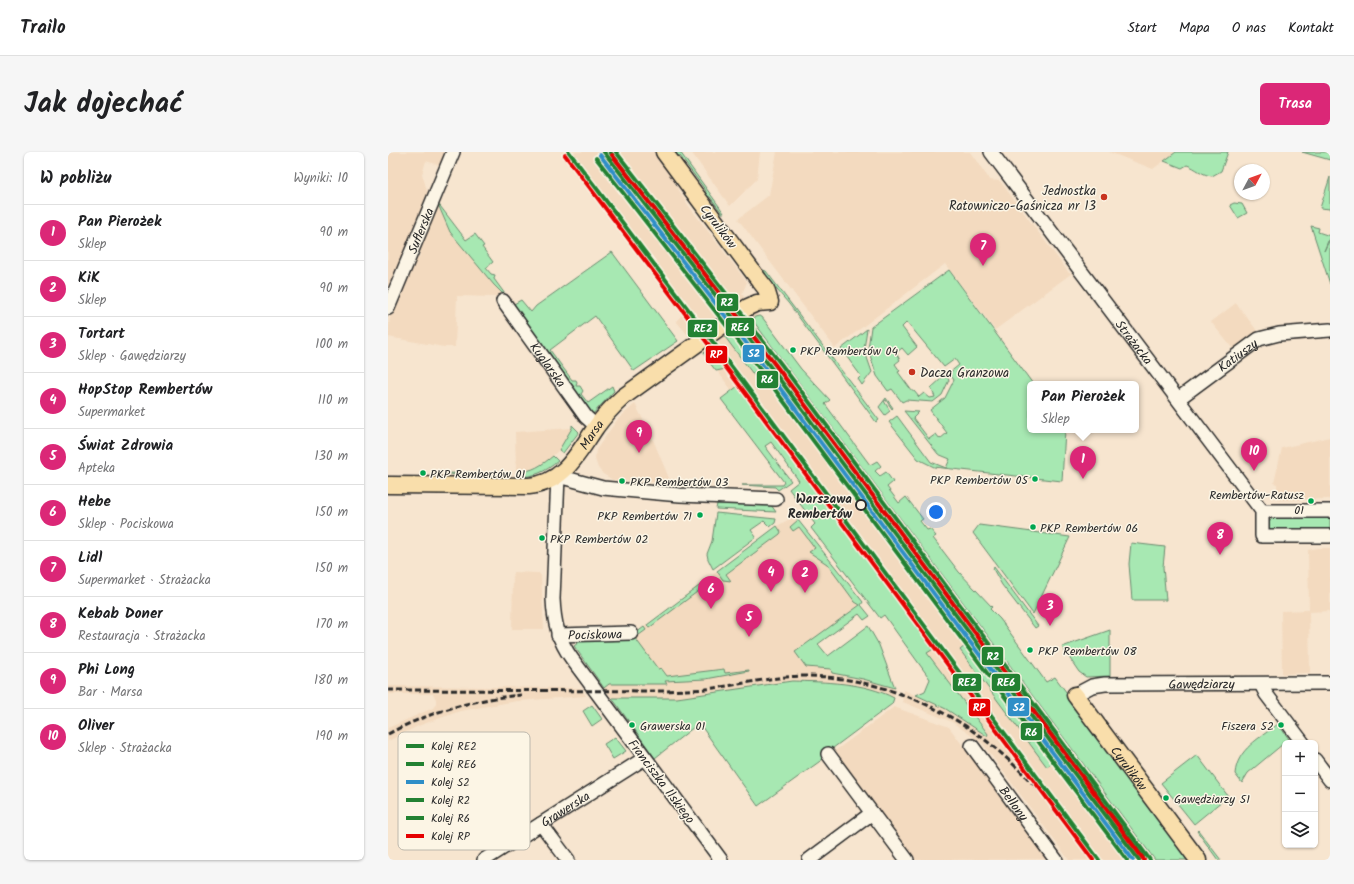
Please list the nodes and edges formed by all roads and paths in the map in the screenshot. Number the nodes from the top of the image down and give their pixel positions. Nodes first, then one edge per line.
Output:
1 (452, 152) edge
2 (664, 152) edge
3 (991, 152) edge
4 (503, 301) dead end
5 (770, 302) joint
6 (388, 308) edge
7 (1330, 330) edge
8 (1178, 399) junction
9 (596, 426) junction
10 (558, 476) junction
11 (388, 485) edge
12 (776, 499) dead end
13 (1262, 511) junction
14 (1330, 511) edge
15 (1330, 536) edge
16 (631, 633) dead end
17 (558, 635) junction
18 (1330, 683) edge
19 (1261, 684) junction
20 (1075, 695) joint
21 (1301, 740) edge
22 (972, 746) dead end
23 (828, 754) dead end
24 (645, 758) junction
25 (1318, 764) edge
26 (1330, 780) edge
27 (872, 813) junction
28 (541, 824) junction
29 (530, 831) edge
30 (500, 850) edge
31 (484, 860) edge
32 (568, 860) edge
33 (721, 860) edge
34 (809, 860) edge
35 (907, 860) edge
36 (1056, 860) edge
37 (1198, 860) edge

1 - 6 street, Suflerska
2 - 5 main road, Cyrulików
3 - 8 street, Strażacka
4 - 9 street, Kuglarska
5 - 9 main road, Marsa
7 - 8 street, Katiuszy
8 - 13 street, Strażacka
9 - 10 main road, Marsa
10 - 11 main road, Marsa
10 - 12 street
10 - 17 street, Franciszka Ilskiego
13 - 14 street
13 - 15 street
16 - 17 street, Pociskowa
17 - 24 street, Franciszka Ilskiego
18 - 19 street, Gawędziarzy
19 - 20 street, Gawędziarzy
19 - 21 street
20 - 37 main road, Cyrulików
22 - 36 street, Bellony
23 - 27 street
24 - 28 street, Grawerska
24 - 33 street, Franciszka Ilskiego
25 - 26 street
27 - 34 street
27 - 35 street
28 - 29 street, Grawerska
28 - 32 street
30 - 31 street, Grawerska

